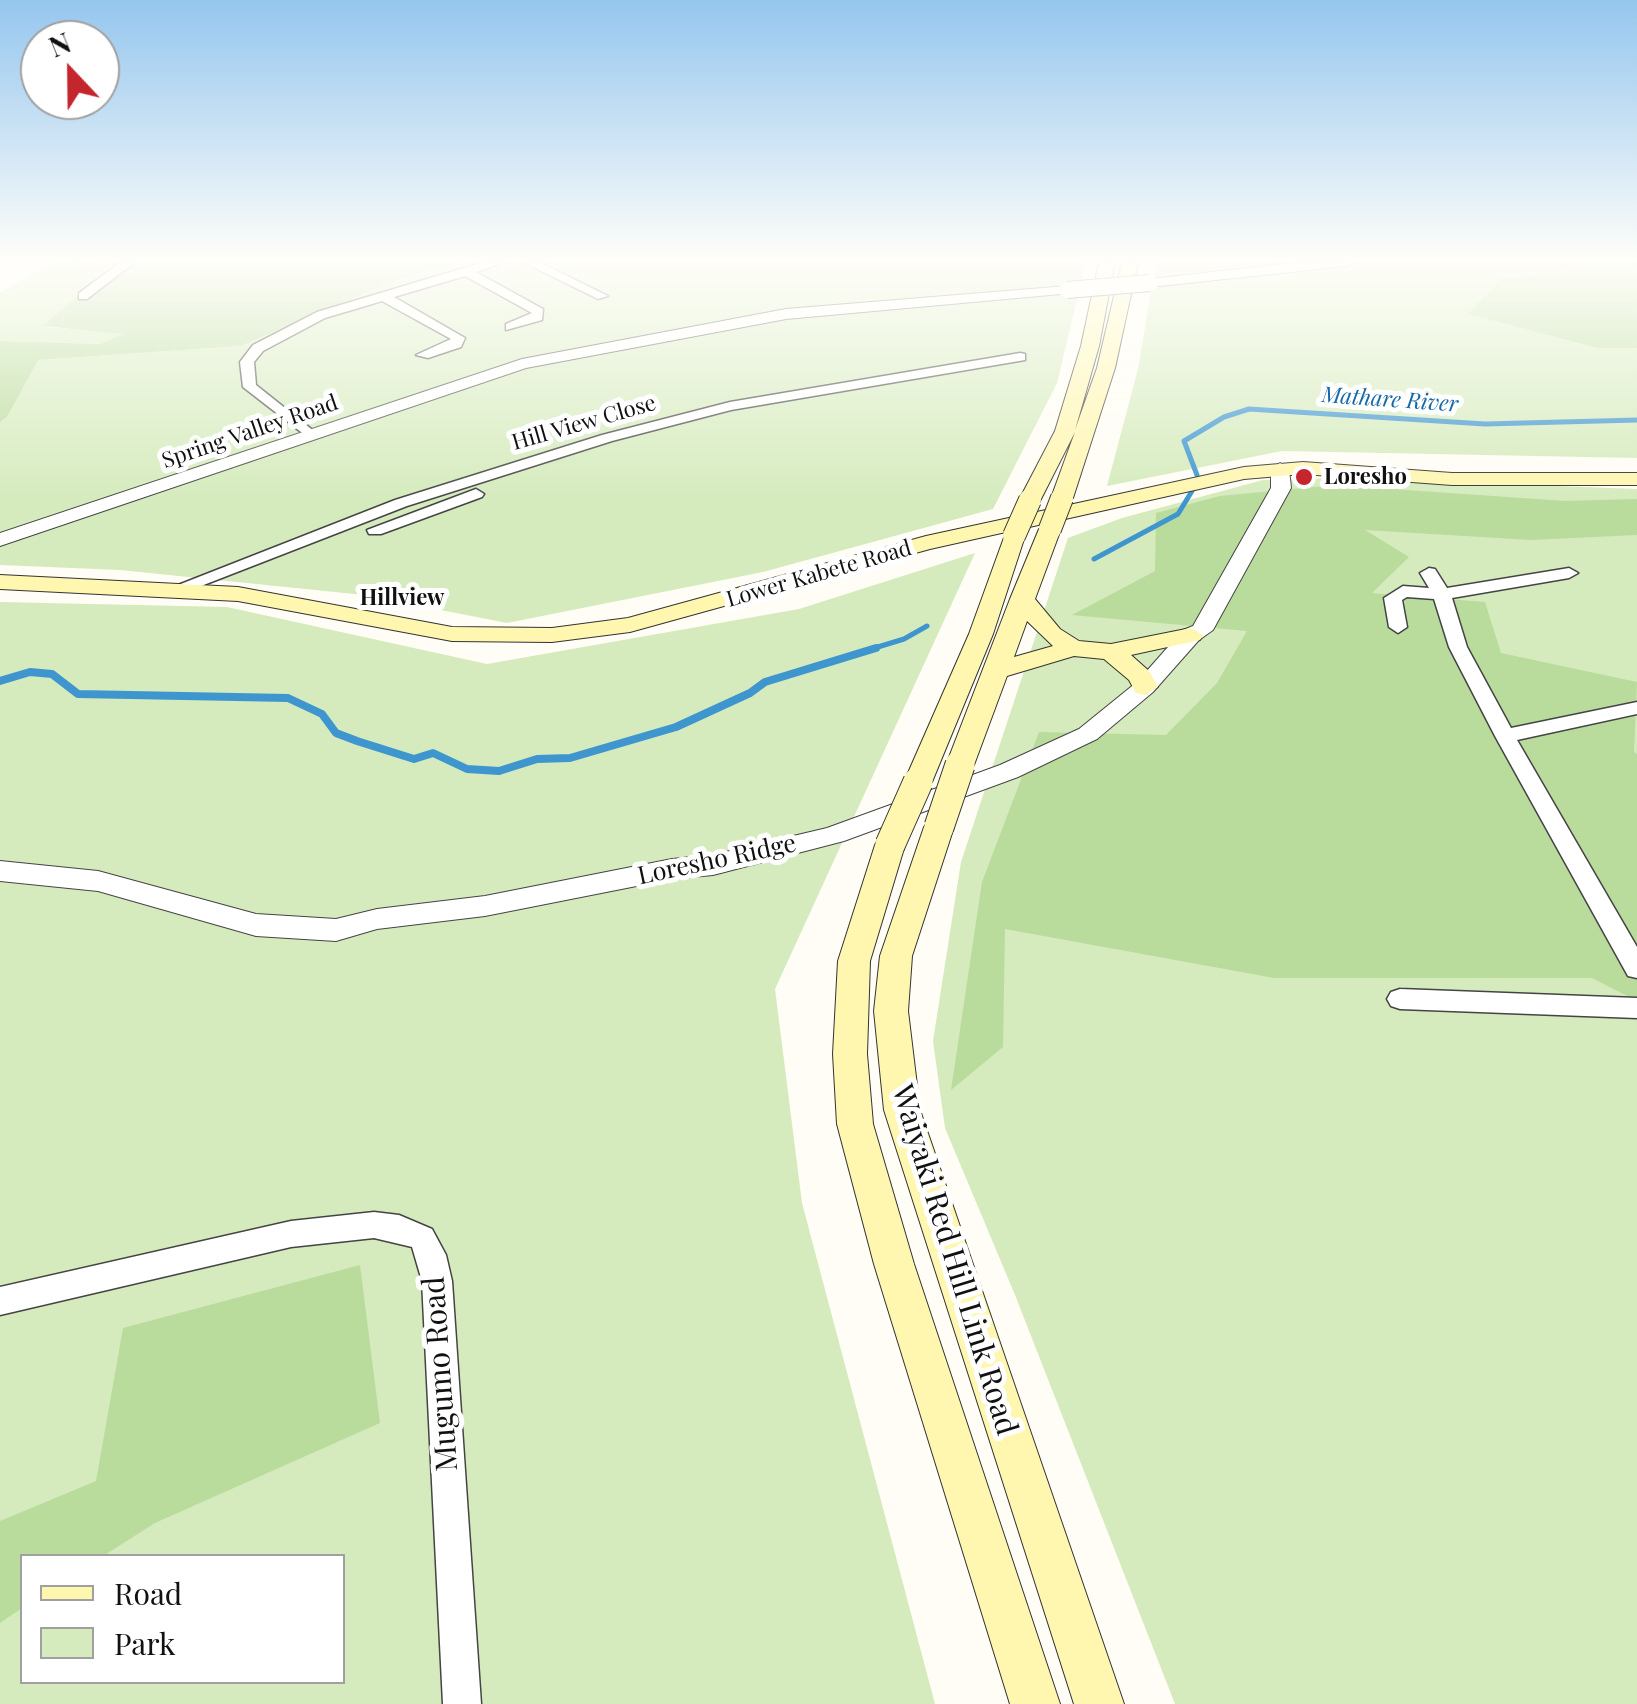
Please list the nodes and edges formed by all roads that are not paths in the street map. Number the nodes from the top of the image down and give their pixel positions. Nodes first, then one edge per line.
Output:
1 (269, 342) edge
2 (457, 342) edge
3 (633, 342) edge
4 (1091, 342) edge
5 (1112, 342) edge
6 (423, 355) dead end
7 (1020, 357) dead end
8 (310, 436) junction
9 (1280, 469) junction
10 (474, 478) junction
11 (1637, 479) edge
12 (375, 530) dead end
13 (0, 540) edge
14 (1428, 573) dead end
15 (1568, 573) dead end
16 (0, 582) edge
17 (177, 589) junction
18 (1442, 594) junction
19 (1022, 599) junction
20 (1398, 627) dead end
21 (1192, 635) junction
22 (1073, 648) junction
23 (1111, 652) junction
24 (995, 671) junction
25 (1145, 687) junction
26 (1637, 708) edge
27 (1505, 736) junction
28 (0, 871) edge
29 (1637, 970) edge
30 (1400, 998) dead end
31 (1637, 1008) edge
32 (0, 1301) edge
33 (462, 1704) edge
34 (1035, 1704) edge
35 (1099, 1704) edge

1 - 8 street
2 - 6 street
3 - 8 street, Spring Valley Road, bridge
4 - 34 main road, Waiyaki Red Hill Link Road, bridge
5 - 19 main road, Waiyaki Red Hill Link Road, bridge
7 - 10 street, Hill View Close
8 - 13 street, Spring Valley Road
9 - 11 main road, Lower Kabete Road
9 - 17 main road, Lower Kabete Road
9 - 21 street, Loresho Ridge
10 - 12 street
10 - 17 street, Hill View Close
14 - 18 street
15 - 18 street
16 - 17 main road, Lower Kabete Road
18 - 20 street
18 - 27 street
19 - 22 main road
19 - 24 main road, Waiyaki Red Hill Link Road
21 - 23 main road
21 - 25 street, Loresho Ridge
22 - 23 main road
22 - 24 main road
23 - 25 main road
24 - 35 main road, Waiyaki Red Hill Link Road, bridge
25 - 28 street, Loresho Ridge
26 - 27 street
27 - 29 street
30 - 31 street
32 - 33 street, Mugumo Road

